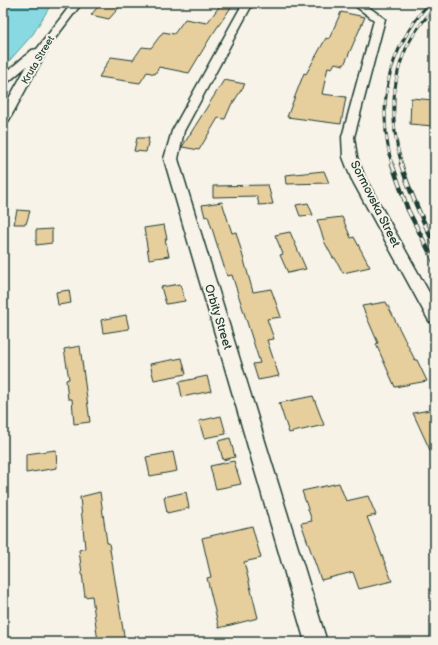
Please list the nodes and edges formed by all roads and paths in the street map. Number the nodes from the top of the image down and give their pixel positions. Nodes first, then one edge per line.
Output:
1 (77, 3) edge
2 (248, 3) edge
3 (356, 3) edge
4 (45, 44) junction
5 (3, 82) edge
6 (3, 120) edge
7 (435, 317) edge
8 (316, 642) edge

1 - 4 street, Kruta Street
2 - 8 street, Orbity Street
3 - 7 street, Sormovska Street
4 - 5 street
4 - 6 street, Kruta Street

